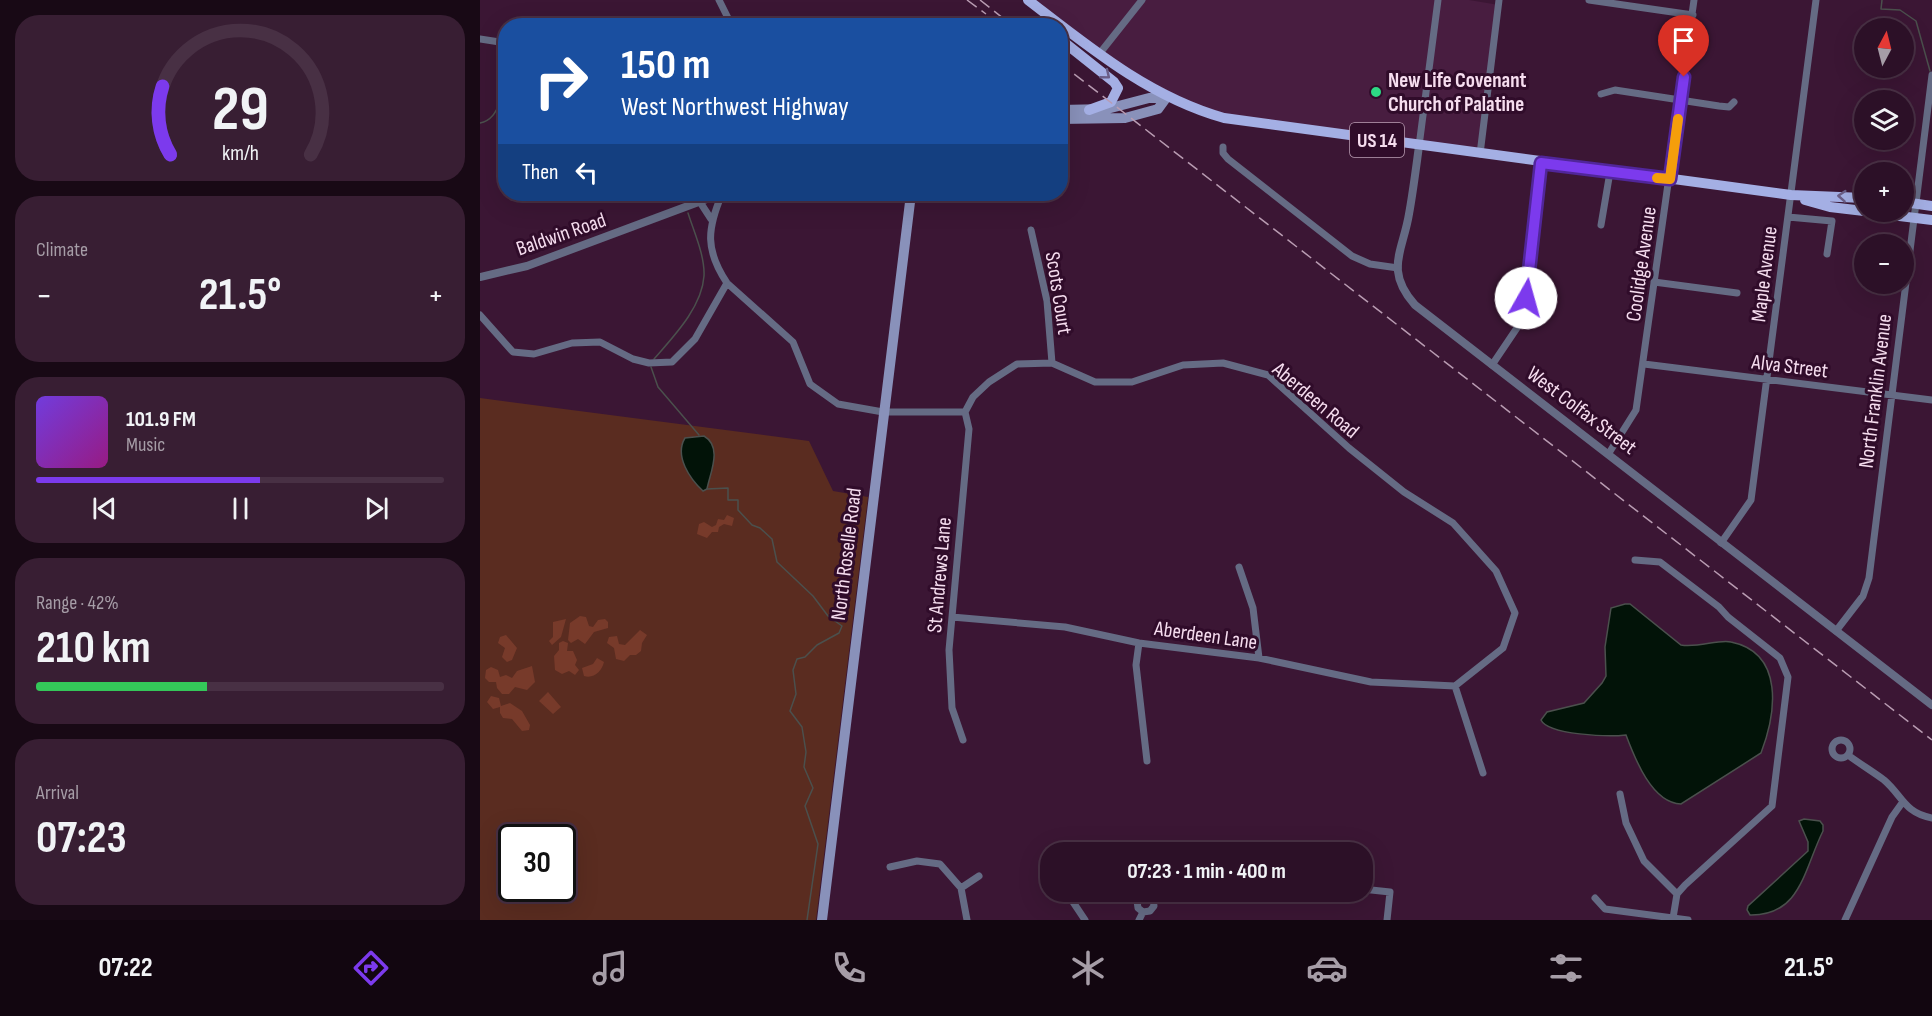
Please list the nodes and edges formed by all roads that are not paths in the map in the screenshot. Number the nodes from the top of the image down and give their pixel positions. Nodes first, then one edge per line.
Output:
1 (719, 0) edge
2 (1142, 0) edge
3 (1438, 0) edge
4 (1499, 0) edge
5 (1589, 0) edge
6 (1694, 0) edge
7 (1816, 0) edge
8 (1029, 1) edge
9 (1693, 15) junction
10 (728, 18) edge
11 (1041, 18) edge
12 (1052, 18) edge
13 (1068, 30) edge
14 (480, 39) edge
15 (498, 42) edge
16 (1068, 45) edge
17 (1100, 53) junction
18 (1932, 75) edge
19 (1601, 94) dead end
20 (1166, 98) junction
21 (1681, 99) junction
22 (1734, 102) dead end
23 (1068, 110) edge
24 (1089, 110) junction
25 (1068, 119) edge
26 (1419, 146) junction
27 (1223, 147) dead end
28 (1480, 154) junction
29 (1541, 163) junction
30 (1610, 171) junction
31 (1914, 175) edge
32 (1670, 179) junction
33 (1791, 195) junction
34 (1854, 198) edge
35 (718, 201) edge
36 (910, 201) edge
37 (700, 202) joint
38 (1914, 204) edge
39 (1932, 206) edge
40 (1854, 210) edge
41 (1788, 217) junction
42 (1914, 218) edge
43 (711, 219) junction
44 (1932, 220) edge
45 (1913, 222) edge
46 (1601, 225) dead end
47 (1031, 230) dead end
48 (1827, 254) dead end
49 (1398, 268) junction
50 (480, 277) edge
51 (1654, 282) junction
52 (727, 283) junction
53 (1737, 293) dead end
54 (480, 315) edge
55 (1052, 363) junction
56 (1644, 363) junction
57 (1492, 364) junction
58 (1768, 380) junction
59 (1892, 395) junction
60 (1932, 400) edge
61 (883, 412) junction
62 (965, 412) junction
63 (1609, 453) junction
64 (1721, 543) junction
65 (1635, 560) dead end
66 (1239, 567) dead end
67 (952, 617) junction
68 (1836, 631) junction
69 (1139, 643) junction
70 (1259, 658) junction
71 (1455, 686) junction
72 (1932, 705) edge
73 (963, 740) dead end
74 (1848, 755) dead end
75 (1146, 761) dead end
76 (1483, 773) dead end
77 (1620, 794) dead end
78 (1902, 803) junction
79 (1932, 818) edge
80 (890, 867) dead end
81 (979, 876) dead end
82 (961, 888) junction
83 (1373, 890) edge
84 (1677, 894) junction
85 (1595, 898) dead end
86 (1073, 902) edge
87 (1143, 912) dead end
88 (1623, 912) junction
89 (1673, 918) junction
90 (822, 920) edge
91 (968, 920) edge
92 (1085, 920) edge
93 (1139, 920) edge
94 (1387, 920) edge
95 (1622, 920) edge
96 (1688, 920) edge
97 (1845, 920) edge

1 - 10 street
2 - 17 street
3 - 26 street
4 - 28 street
5 - 9 street
6 - 9 street, Coolidge Avenue
7 - 33 street, Maple Avenue
8 - 11 main road
8 - 12 main road, US 14
9 - 21 street, Coolidge Avenue
13 - 17 main road, US 14
14 - 15 street
16 -> 24 main road
17 - 20 main road, US 14
18 - 31 street, North Franklin Avenue
19 - 21 street
20 - 24 main road
20 - 25 main road
20 - 26 main road, US 14
21 - 22 street
21 - 32 street, Coolidge Avenue
23 - 24 main road
26 - 28 main road, US 14
26 - 49 street
27 - 49 street
28 - 29 main road, US 14
29 - 30 main road, US 14
29 - 57 street
30 - 32 main road, US 14
30 - 46 street
32 - 33 main road, US 14
32 - 51 street, Coolidge Avenue
34 -> 33 main road, US 14
33 - 40 main road, US 14
33 - 41 street, Maple Avenue
35 - 43 street
36 - 61 main road, North Roselle Road
37 - 43 street
37 - 50 street, Baldwin Road
38 - 39 main road
41 - 48 street
41 - 58 street, Maple Avenue
42 - 44 main road, US 14
43 - 52 street
45 - 59 street, North Franklin Avenue
47 - 55 street, Scots Court
49 - 57 street, West Colfax Street
51 - 53 street
51 - 56 street, Coolidge Avenue
52 - 54 street
52 - 61 street
55 - 62 street, Aberdeen Road
55 - 71 street, Aberdeen Road
56 - 58 street, Alva Street
56 - 63 street, Coolidge Avenue
57 - 63 street, West Colfax Street
58 - 59 street, Alva Street
58 - 64 street, Maple Avenue
59 - 60 street, Alva Street
59 - 68 street, North Franklin Avenue
61 - 62 street
61 - 90 main road, North Roselle Road
62 - 67 street, St Andrews Lane
63 - 64 street, West Colfax Street
64 - 68 street, West Colfax Street
65 - 84 street
66 - 70 street
67 - 69 street, Aberdeen Lane
67 - 73 street, St Andrews Lane
68 - 72 street, West Colfax Street
69 - 70 street, Aberdeen Lane
69 - 75 street
70 - 71 street, Aberdeen Lane
71 - 76 street
74 - 78 street
77 - 84 street
78 - 79 street
78 - 97 street
80 - 82 street
81 - 82 street
82 - 91 street
83 - 94 street
84 - 89 street
85 - 88 street
86 - 92 street
87 - 93 street
88 - 89 street
88 - 95 street
89 - 96 street

